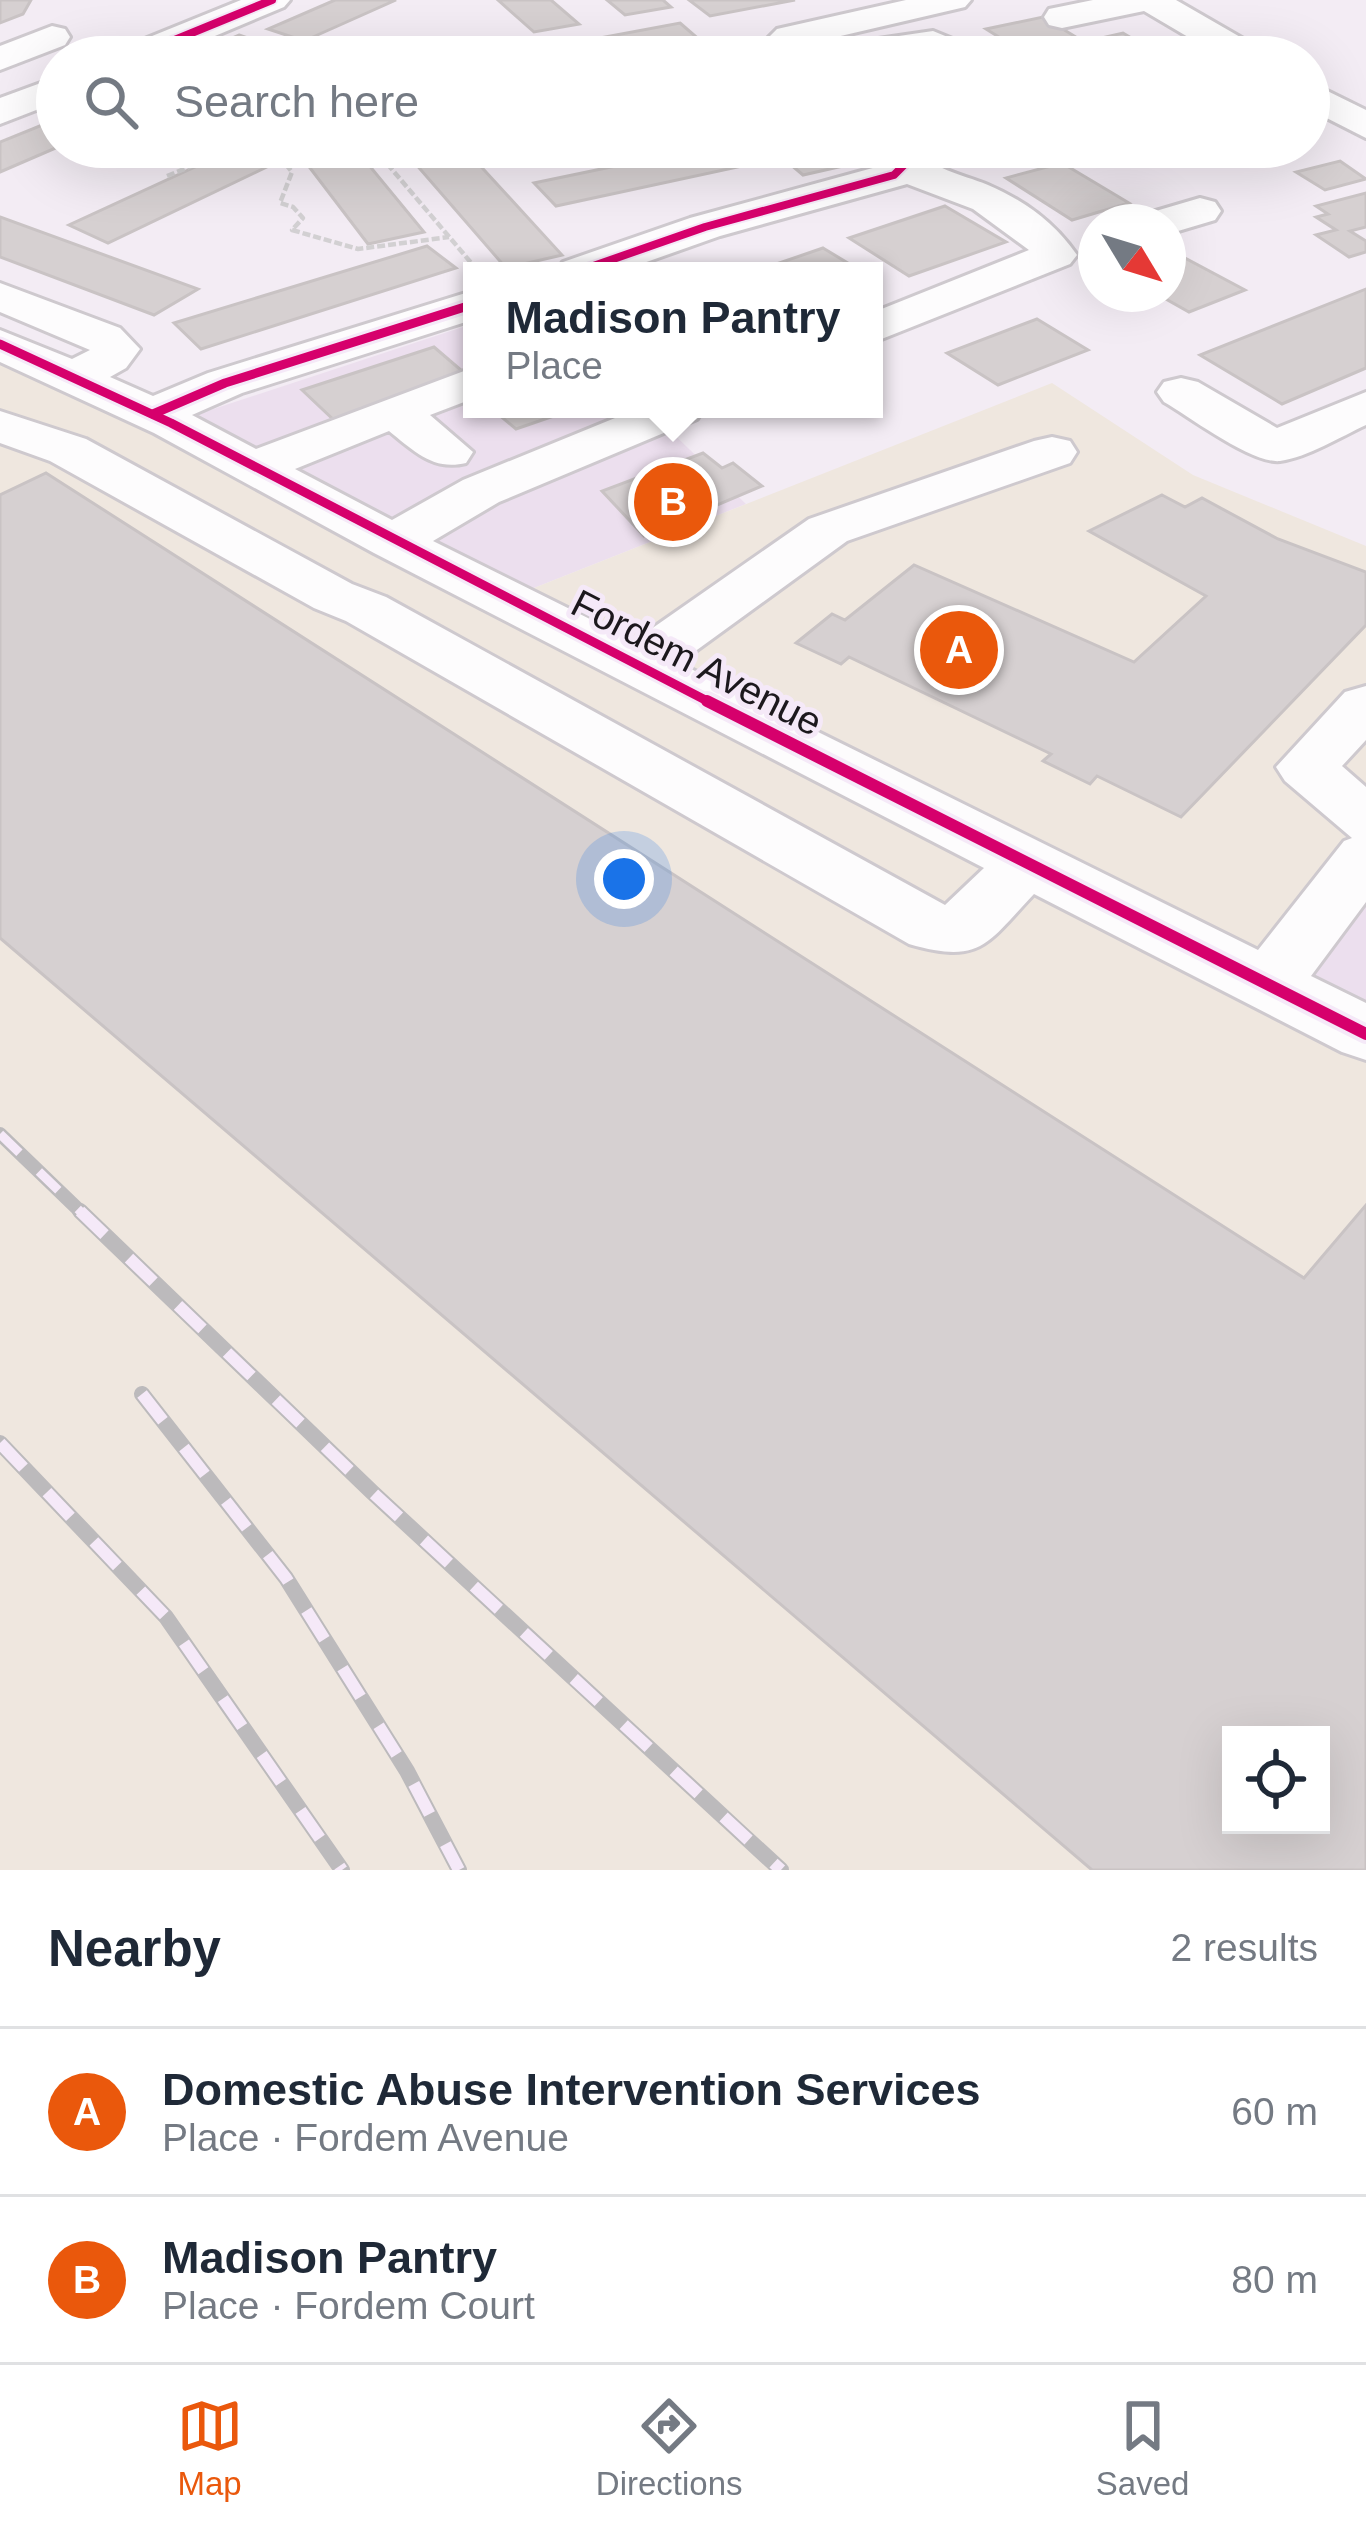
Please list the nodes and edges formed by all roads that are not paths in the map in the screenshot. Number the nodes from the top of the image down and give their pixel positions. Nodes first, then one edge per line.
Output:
1 (272, 0) edge
2 (953, 0) edge
3 (1149, 0) edge
4 (1062, 17) dead end
5 (184, 36) edge
6 (794, 36) edge
7 (1212, 36) edge
8 (36, 43) edge
9 (0, 58) edge
10 (36, 97) edge
11 (1330, 105) edge
12 (0, 112) edge
13 (1366, 126) edge
14 (872, 168) edge
15 (921, 168) edge
16 (1076, 249) edge
17 (605, 262) edge
18 (0, 296) edge
19 (463, 308) edge
20 (883, 324) edge
21 (4, 349) edge
22 (75, 377) junction
23 (463, 385) edge
24 (1180, 392) dead end
25 (1366, 407) edge
26 (393, 411) junction
27 (153, 414) junction
28 (658, 418) edge
29 (0, 426) edge
30 (448, 452) dead end
31 (1052, 452) dead end
32 (254, 467) junction
33 (393, 542) junction
34 (637, 666) junction
35 (1366, 706) edge
36 (814, 755) junction
37 (734, 814) junction
38 (1366, 821) edge
39 (1366, 856) edge
40 (1027, 862) junction
41 (1268, 985) junction
42 (1366, 1034) edge

1 - 5 street
2 - 6 street
3 - 4 street
3 - 7 street
8 - 9 street
10 - 12 street
11 - 13 street
14 - 17 street
15 - 16 street
16 - 20 street
18 - 22 street
19 - 27 street
21 - 22 street, Fordem Avenue
22 - 27 street, Fordem Avenue
23 - 26 street
24 - 25 street
26 - 30 street
26 - 32 street
27 - 32 street, Fordem Avenue
28 - 33 street
29 - 37 street
31 - 34 street
32 - 33 street, Fordem Avenue
33 - 34 street, Fordem Avenue
34 - 36 street, Fordem Avenue
35 - 38 street
36 - 37 street
36 - 40 street, Fordem Avenue
37 - 40 street
39 - 41 street
40 - 41 street, Fordem Avenue
41 - 42 street, Fordem Avenue

